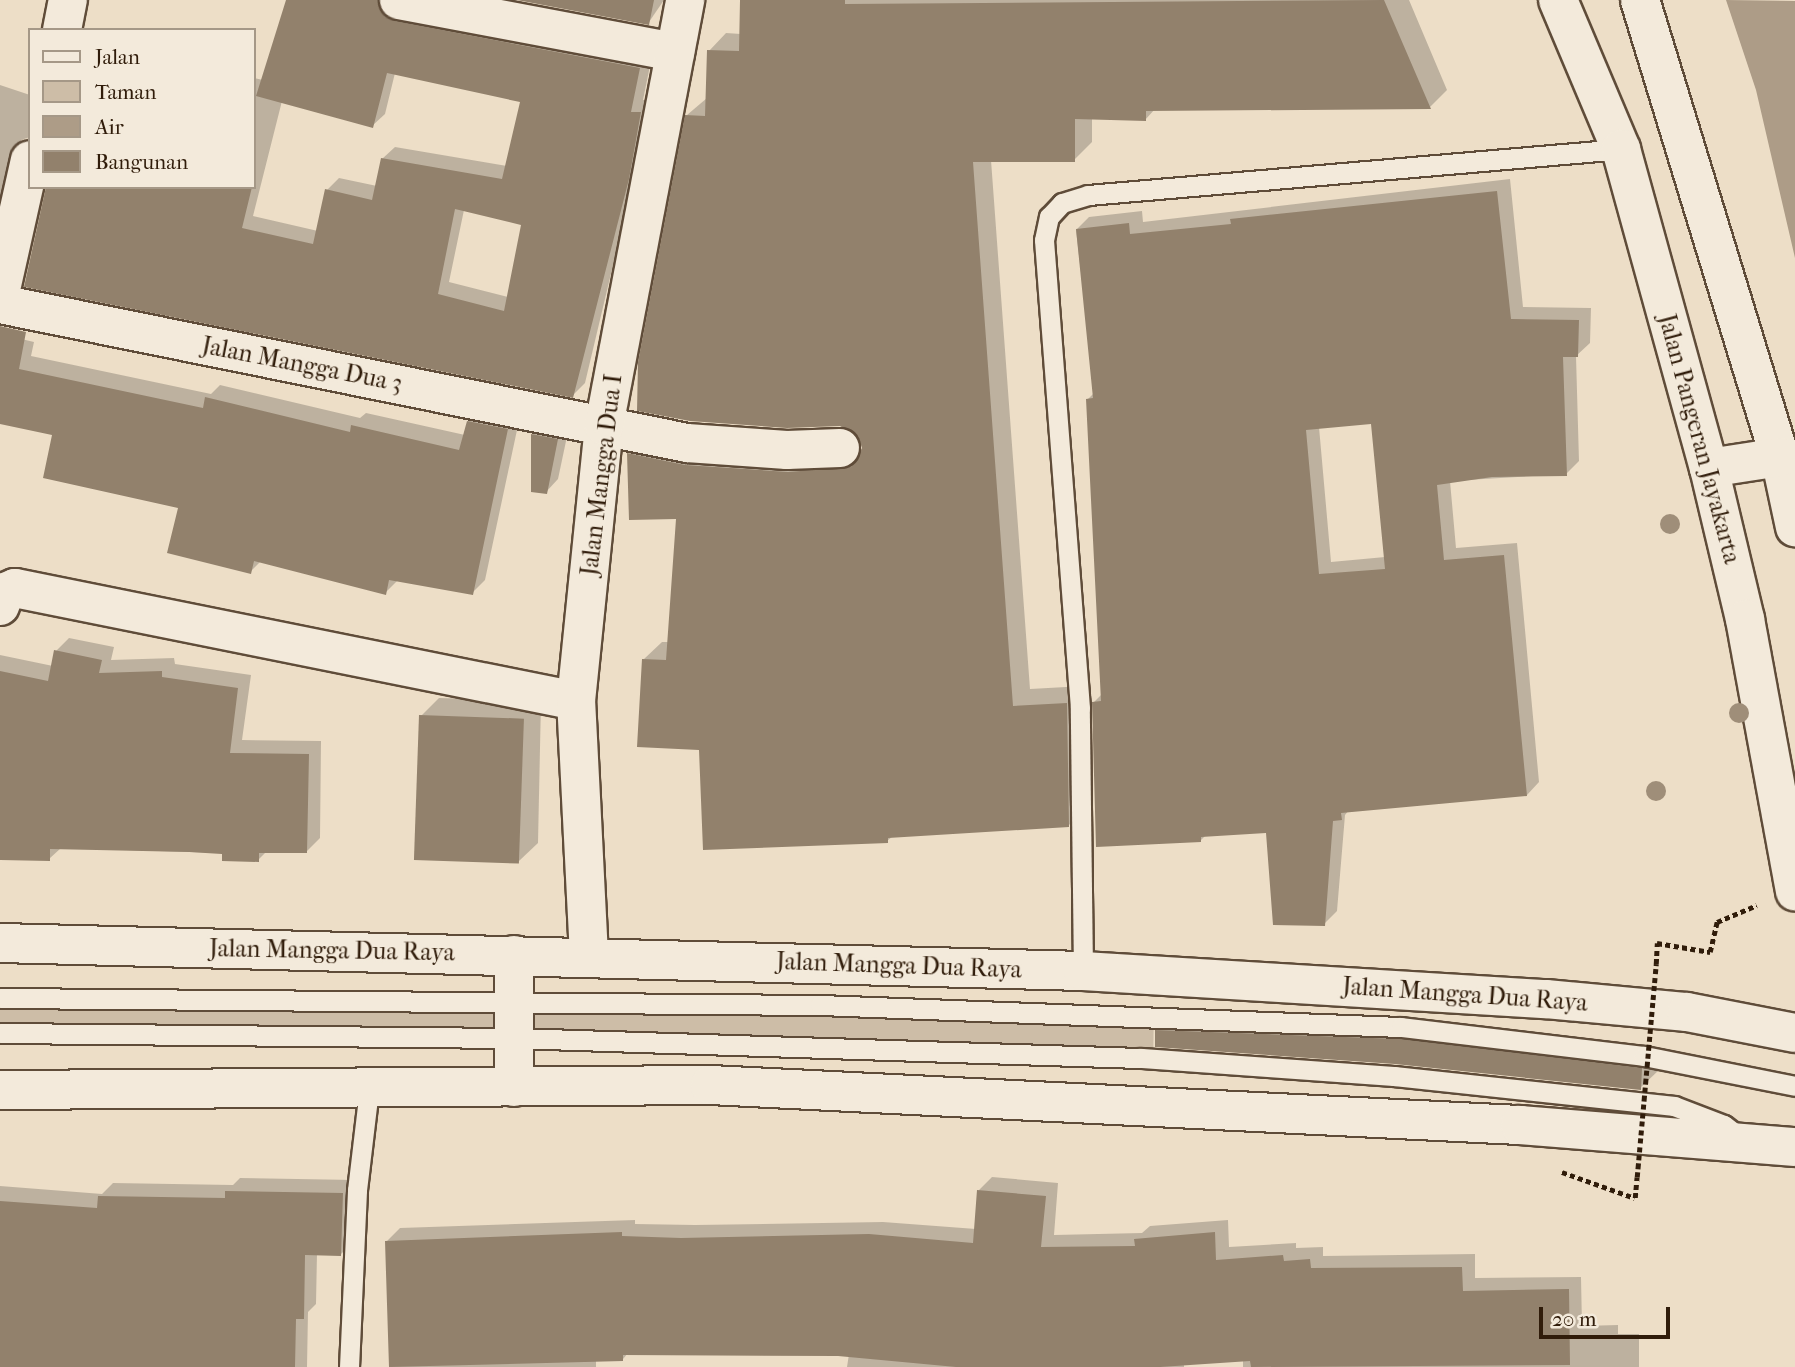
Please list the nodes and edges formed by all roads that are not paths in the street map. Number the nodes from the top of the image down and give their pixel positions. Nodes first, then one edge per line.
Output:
1 (68, 0) edge
2 (399, 0) edge
3 (685, 0) edge
4 (1558, 0) edge
5 (1640, 0) edge
6 (62, 28) edge
7 (674, 52) junction
8 (1621, 149) junction
9 (28, 169) edge
10 (0, 294) edge
11 (0, 304) edge
12 (604, 426) junction
13 (840, 448) dead end
14 (1780, 457) junction
15 (1709, 468) junction
16 (1795, 527) edge
17 (0, 607) edge
18 (576, 701) junction
19 (1782, 895) edge
20 (0, 943) edge
21 (514, 955) junction
22 (589, 956) junction
23 (1083, 971) junction
24 (0, 998) edge
25 (514, 1020) junction
26 (0, 1033) edge
27 (1795, 1033) edge
28 (1795, 1086) edge
29 (514, 1087) junction
30 (369, 1089) junction
31 (0, 1090) edge
32 (1746, 1142) junction
33 (1795, 1147) edge
34 (349, 1367) edge

1 - 6 main road
2 - 7 main road
3 - 7 main road, Jalan Mangga Dua I
4 - 8 main road, Jalan Pangeran Jayakarta
5 - 14 main road
7 - 12 main road, Jalan Mangga Dua I
8 - 15 main road, Jalan Pangeran Jayakarta
8 - 23 lane
9 - 10 main road
11 - 12 main road, Jalan Mangga Dua 3
12 - 13 main road, Jalan Mangga Dua 3
12 - 18 main road, Jalan Mangga Dua I
14 - 15 main road
14 - 16 main road
15 - 19 main road, Jalan Pangeran Jayakarta
17 - 18 main road
18 - 22 main road, Jalan Mangga Dua I
20 - 21 main road, Jalan Mangga Dua Raya
21 - 22 main road, Jalan Mangga Dua Raya
21 - 25 main road
22 - 23 main road, Jalan Mangga Dua Raya
23 - 27 main road, Jalan Mangga Dua Raya
24 - 25 lane
25 - 26 lane
25 - 28 lane
25 - 29 main road
25 - 32 lane
29 - 30 main road
29 - 32 main road
30 - 31 main road
30 - 34 lane
32 - 33 main road

